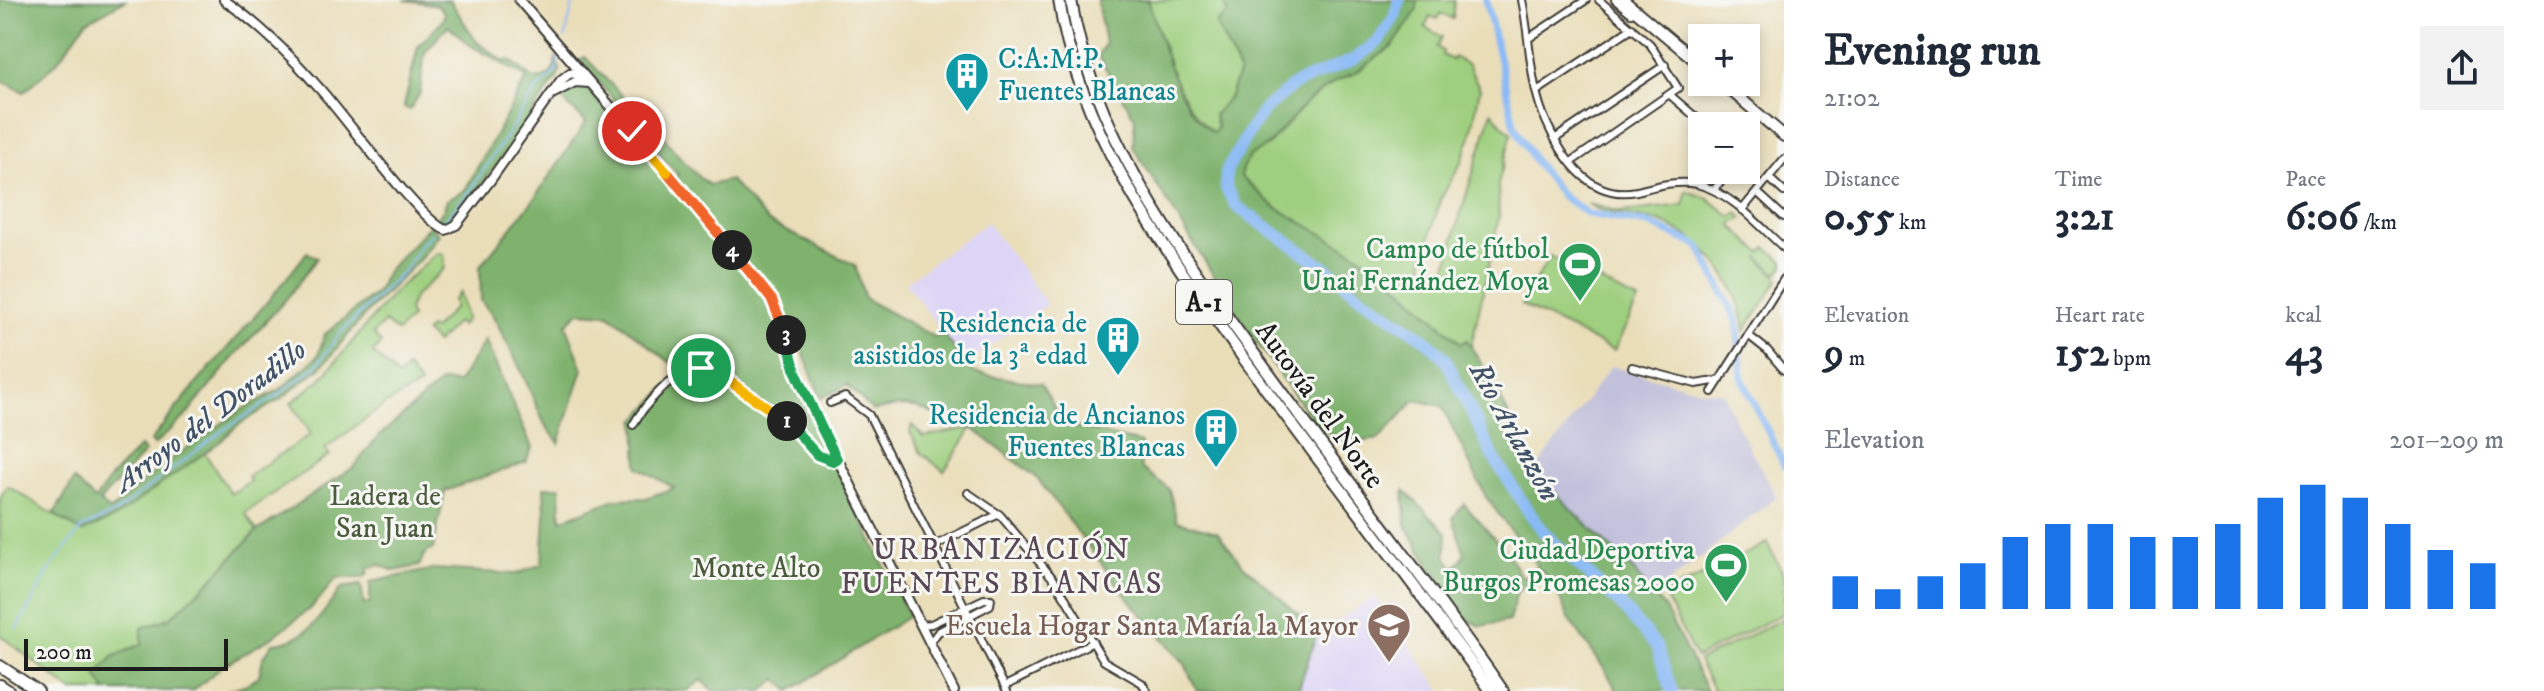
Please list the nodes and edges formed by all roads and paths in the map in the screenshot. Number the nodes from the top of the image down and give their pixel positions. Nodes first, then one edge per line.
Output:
1 (224, 0) edge
2 (519, 0) edge
3 (1057, 0) edge
4 (1073, 0) edge
5 (1522, 0) edge
6 (1586, 0) edge
7 (1599, 0) edge
8 (1615, 0) edge
9 (1623, 0) edge
10 (1632, 28) junction
11 (1666, 36) junction
12 (1529, 38) junction
13 (559, 48) junction
14 (1688, 54) edge
15 (1665, 65) junction
16 (579, 75) junction
17 (561, 80) junction
18 (1537, 91) junction
19 (551, 94) junction
20 (1670, 95) junction
21 (1737, 96) edge
22 (1690, 112) edge
23 (1784, 136) edge
24 (1556, 138) junction
25 (1571, 162) junction
26 (1783, 163) edge
27 (1769, 178) junction
28 (1718, 184) edge
29 (1714, 190) junction
30 (1757, 192) junction
31 (1784, 192) edge
32 (1742, 210) junction
33 (1784, 217) edge
34 (1784, 248) edge
35 (1783, 285) edge
36 (1748, 335) junction
37 (1632, 367) dead end
38 (1784, 370) edge
39 (1720, 380) junction
40 (1712, 392) dead end
41 (830, 403) dead end
42 (633, 425) dead end
43 (837, 459) junction
44 (968, 493) dead end
45 (999, 514) junction
46 (934, 546) junction
47 (966, 608) junction
48 (970, 616) junction
49 (921, 625) junction
50 (1093, 642) junction
51 (930, 643) junction
52 (0, 666) edge
53 (0, 685) edge
54 (1006, 689) edge
55 (9, 691) edge
56 (38, 691) edge
57 (954, 691) edge
58 (1147, 691) edge
59 (1488, 691) edge
60 (1503, 691) edge

1 - 19 main road
2 - 13 main road
3 - 59 highway, Autovía del Norte / A-1
4 - 60 highway, Autovía del Norte / A-1
5 - 12 street
6 - 12 street
7 - 10 street
8 - 11 street
9 - 11 highway
10 - 15 street
10 - 18 street
11 - 14 highway
12 - 18 street
13 - 16 main road
13 - 17 main road
15 - 20 street
15 - 24 street
16 - 17 main road
16 - 19 main road
16 - 43 main road
17 - 19 main road
18 - 24 street
20 - 22 street
20 - 25 street
21 - 23 highway
24 - 25 street
25 - 29 street
26 - 27 street
27 - 30 street
27 - 31 street
28 - 29 street
29 - 32 street
30 - 32 street
30 - 33 street
32 - 34 street
35 - 36 street
36 - 38 street
36 - 39 street
37 - 39 street
39 - 40 street
41 - 46 street
42 - 43 street
43 - 49 main road
44 - 45 street
45 - 46 street
45 - 50 street
46 - 47 street
47 - 48 street
47 - 48 street
47 - 49 street
48 - 51 street
48 - 54 street
49 - 51 main road
50 - 54 street
50 - 58 street
51 - 57 main road
52 - 56 highway
53 - 55 highway

